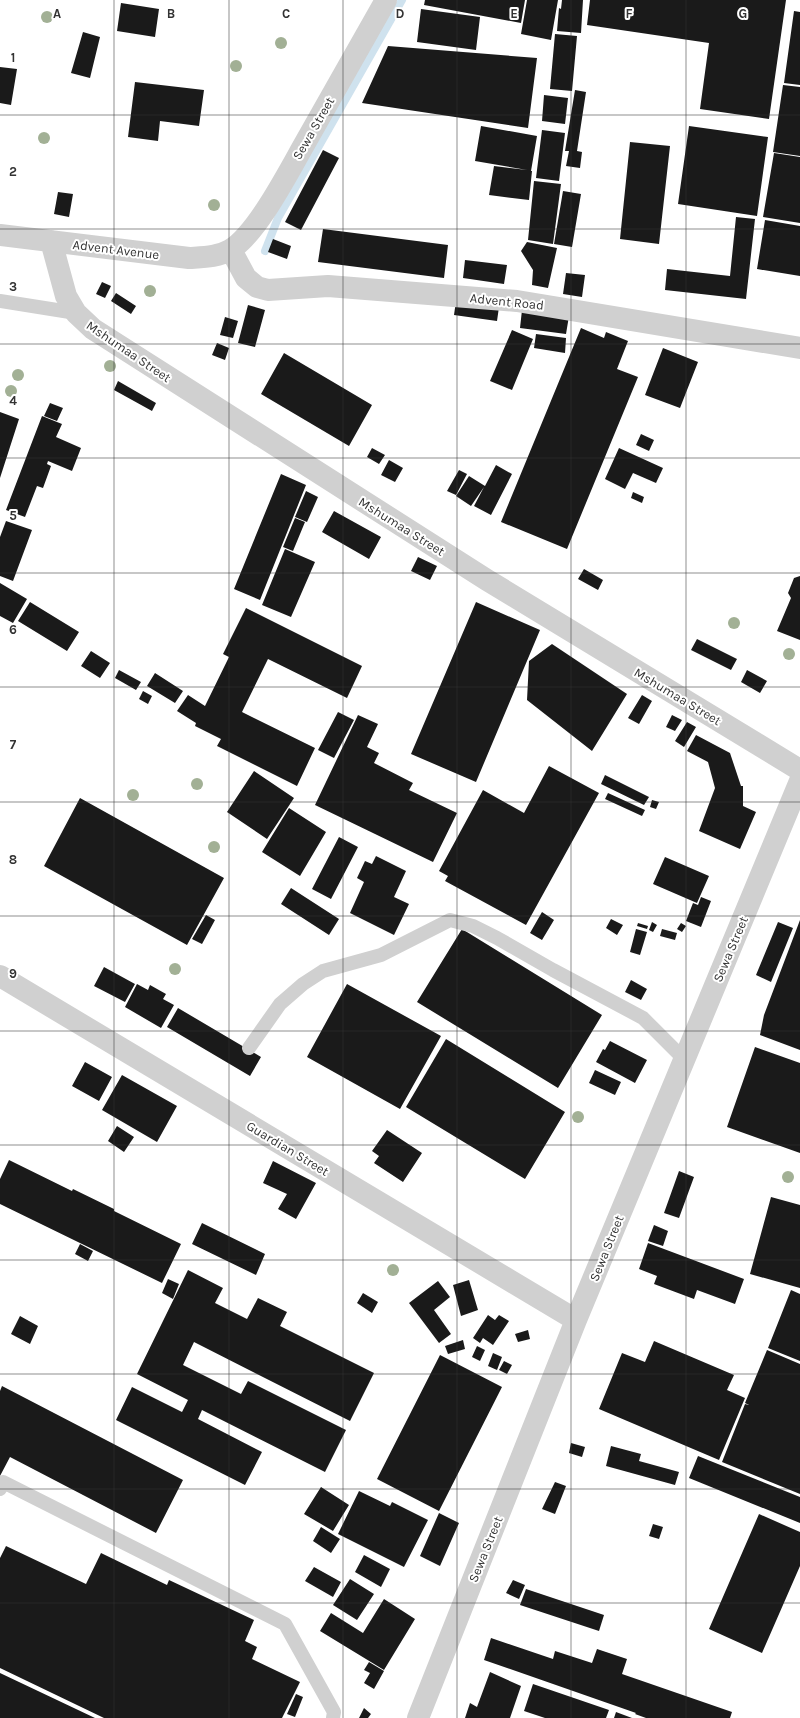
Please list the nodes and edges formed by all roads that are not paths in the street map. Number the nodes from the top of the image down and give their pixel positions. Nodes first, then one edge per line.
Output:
1 (386, 0) edge
2 (0, 235) edge
3 (51, 241) junction
4 (231, 250) junction
5 (0, 301) edge
6 (76, 313) junction
7 (800, 348) edge
8 (800, 770) edge
9 (800, 781) edge
10 (0, 976) edge
11 (249, 1048) dead end
12 (684, 1059) junction
13 (576, 1320) junction
14 (0, 1489) edge
15 (332, 1718) edge
16 (418, 1718) edge

1 - 4 street, Sewa Street
2 - 3 street, Advent Avenue
3 - 4 street, Advent Avenue
3 - 6 street, Mshumaa Street
4 - 7 street, Advent Road
5 - 6 lane
6 - 8 street, Mshumaa Street
9 - 12 street, Sewa Street
10 - 13 street, Guardian Street
11 - 12 lane
12 - 13 street, Sewa Street
13 - 16 street, Sewa Street
14 - 15 lane

